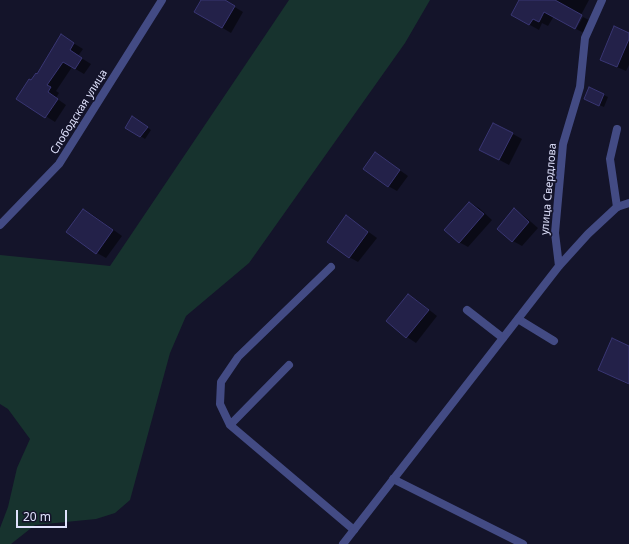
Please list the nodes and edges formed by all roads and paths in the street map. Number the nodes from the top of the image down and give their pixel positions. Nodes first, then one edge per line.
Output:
1 (162, 0) edge
2 (602, 0) edge
3 (617, 129) dead end
4 (629, 203) edge
5 (617, 208) junction
6 (0, 225) edge
7 (559, 266) junction
8 (331, 267) dead end
9 (467, 310) dead end
10 (518, 318) junction
11 (503, 338) junction
12 (554, 342) dead end
13 (289, 365) dead end
14 (230, 426) junction
15 (393, 479) junction
16 (354, 530) junction
17 (343, 544) edge
18 (523, 544) edge

1 - 6 street, Слободская улица
2 - 7 street, улица Свердлова
3 - 5 street
4 - 5 street
5 - 7 street
7 - 10 street
8 - 14 street
9 - 11 street
10 - 11 street
10 - 12 street
11 - 15 street
13 - 14 street
14 - 16 street
15 - 16 street
15 - 18 street
16 - 17 street

